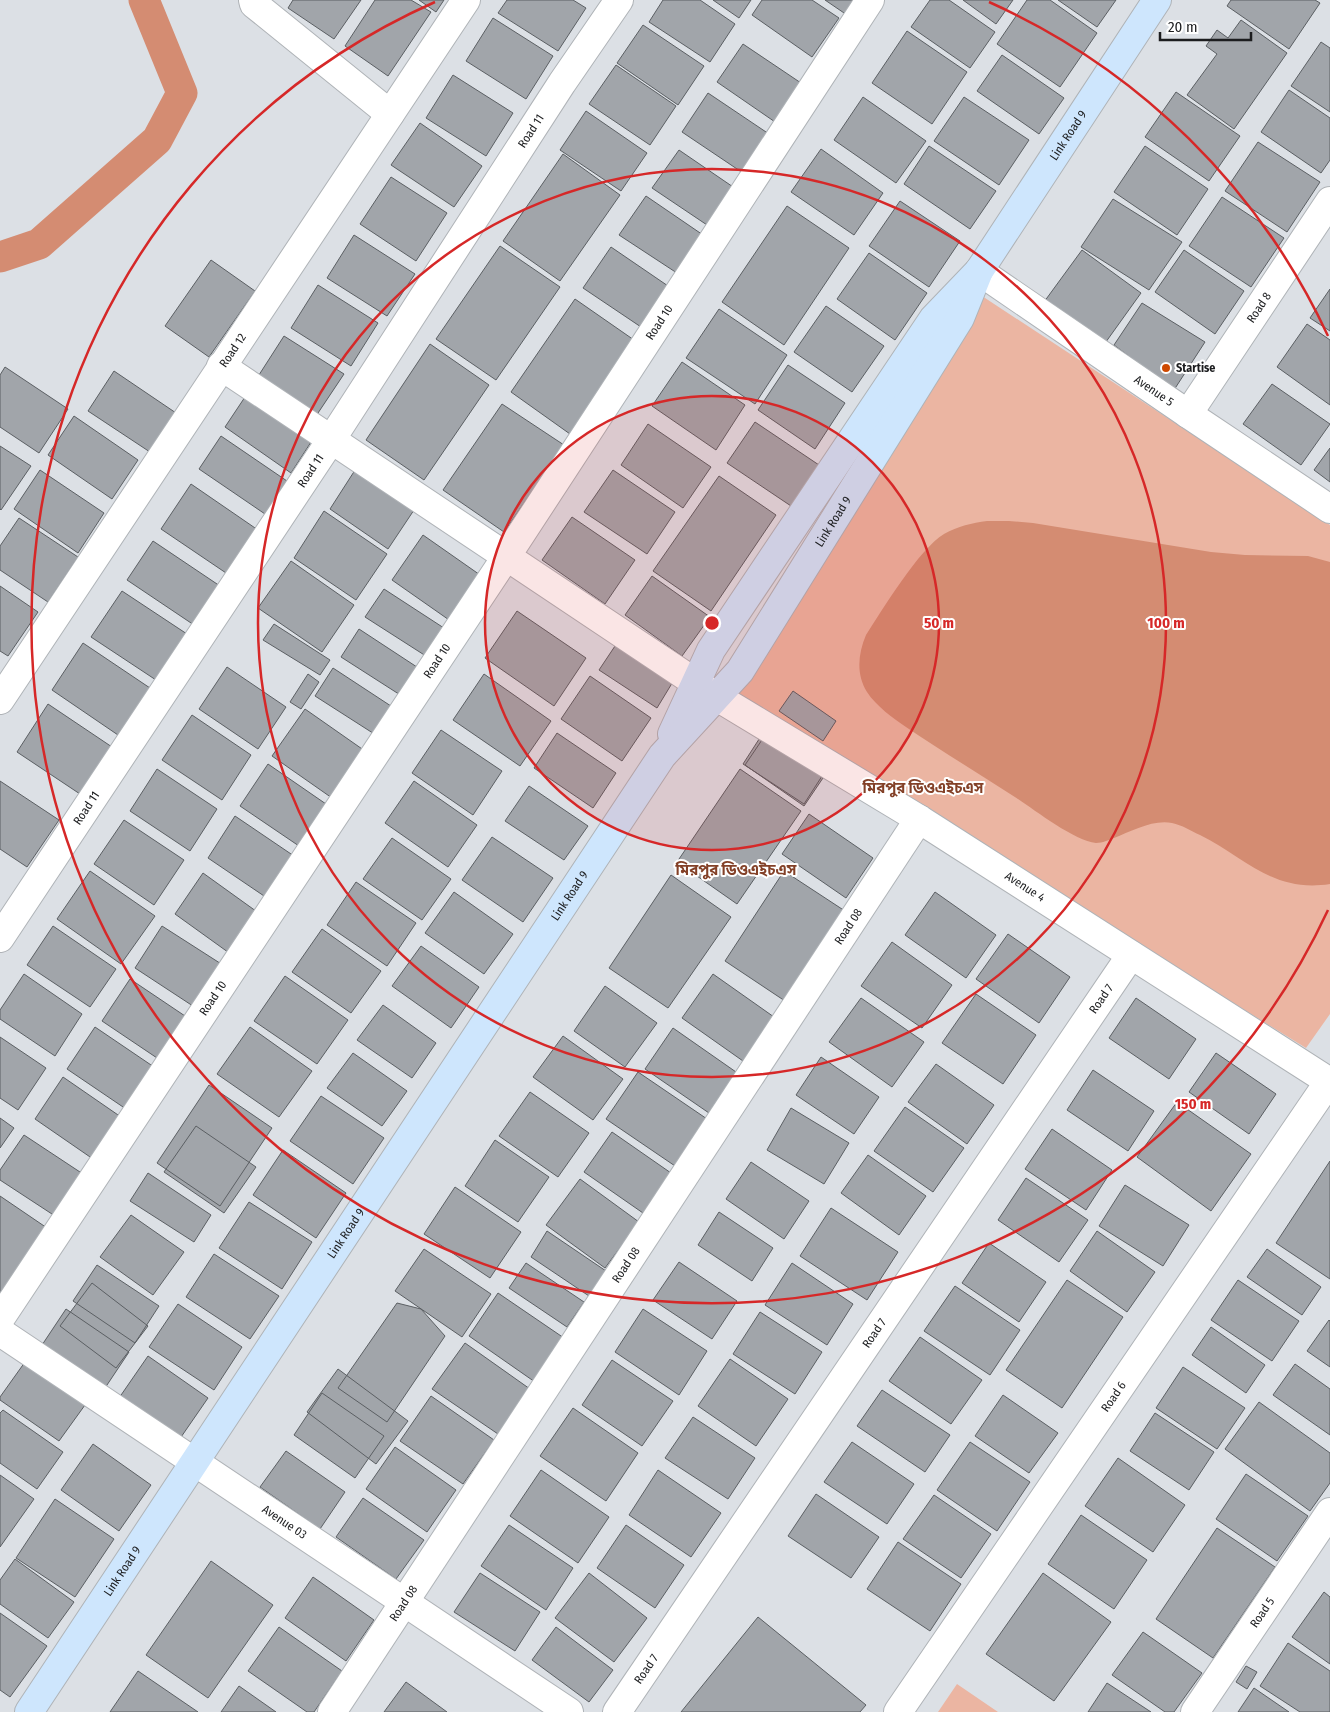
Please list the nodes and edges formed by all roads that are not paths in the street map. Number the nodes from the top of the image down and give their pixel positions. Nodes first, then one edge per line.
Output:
1 (253, 0) edge
2 (466, 0) edge
3 (619, 0) edge
4 (870, 0) edge
5 (1157, 0) edge
6 (390, 114) junction
7 (1330, 201) edge
8 (979, 271) junction
9 (221, 366) junction
10 (1188, 414) junction
11 (331, 440) junction
12 (1330, 509) edge
13 (506, 557) junction
14 (706, 690) junction
15 (0, 700) edge
16 (919, 819) junction
17 (0, 938) edge
18 (1131, 955) junction
19 (1330, 1081) edge
20 (0, 1318) edge
21 (0, 1332) edge
22 (194, 1463) junction
23 (1330, 1512) edge
24 (404, 1602) junction
25 (29, 1712) edge
26 (332, 1712) edge
27 (569, 1712) edge
28 (617, 1712) edge
29 (898, 1712) edge
30 (1195, 1712) edge

1 - 6 street
2 - 6 street, Road 12
3 - 11 street, Road 11
4 - 13 street, Road 10
5 - 8 main road, Link Road 9
6 - 9 street, Road 12
7 - 10 street, Road 8
8 - 10 street, Avenue 5
8 - 14 main road, Link Road 9
8 - 14 main road, Link Road 9
9 - 11 street, Avenue 4
9 - 15 street, Road 12
10 - 12 street, Avenue 5
11 - 13 street, Avenue 4
11 - 17 street, Road 11
13 - 14 street, Avenue 4
13 - 20 street, Road 10
14 - 16 street, Avenue 4
14 - 22 main road, Link Road 9
16 - 18 street, Avenue 4
16 - 24 street, Road 08
18 - 19 street, Avenue 4
18 - 28 street, Road 7
19 - 29 street, Road 6
21 - 22 street, Avenue 03
22 - 24 street, Avenue 03
22 - 25 main road, Link Road 9
23 - 30 street, Road 5
24 - 26 street, Road 08
24 - 27 street, Avenue 03

